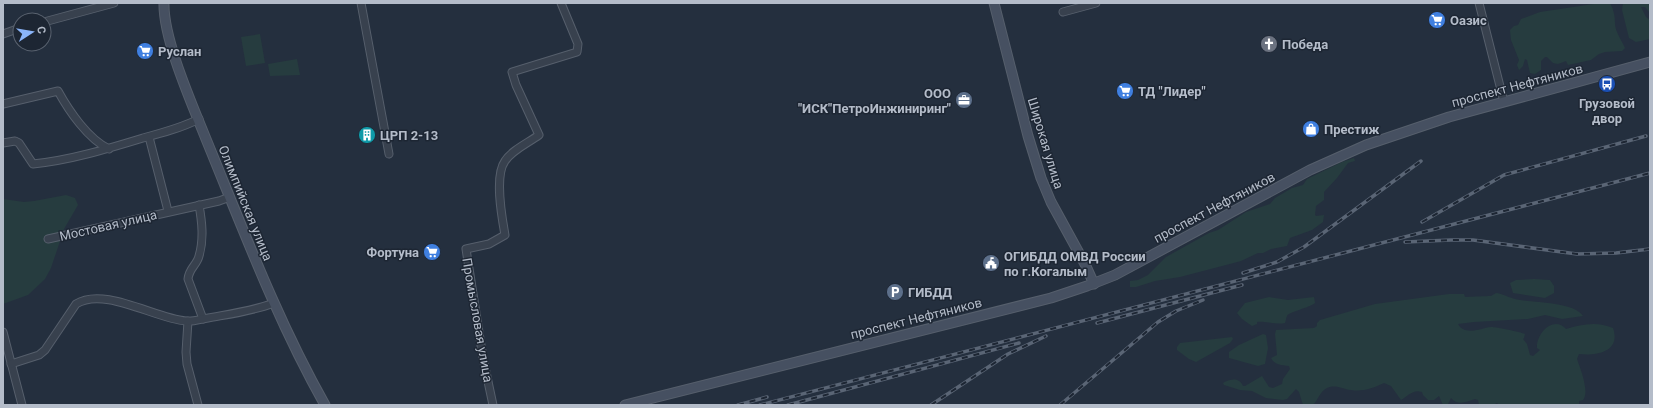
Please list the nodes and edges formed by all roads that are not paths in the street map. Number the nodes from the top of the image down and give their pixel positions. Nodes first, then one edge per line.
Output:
1 (114, 3) edge
2 (164, 3) edge
3 (361, 3) edge
4 (561, 3) edge
5 (994, 3) edge
6 (1096, 3) edge
7 (1479, 3) edge
8 (1062, 12) dead end
9 (52, 20) edge
10 (1650, 62) edge
11 (1504, 102) junction
12 (3, 104) edge
13 (199, 119) junction
14 (149, 137) junction
15 (3, 143) edge
16 (109, 149) junction
17 (390, 154) dead end
18 (230, 197) junction
19 (199, 205) junction
20 (168, 211) junction
21 (48, 239) dead end
22 (1094, 284) junction
23 (274, 303) junction
24 (203, 319) junction
25 (188, 321) junction
26 (3, 332) edge
27 (11, 364) junction
28 (22, 405) edge
29 (198, 405) edge
30 (325, 405) edge
31 (493, 405) edge
32 (626, 405) edge

1 - 9 street
2 - 13 main road, Олимпийская улица
3 - 17 street
4 - 31 street, Промысловая улица
5 - 22 main road, Широкая улица
6 - 8 street
7 - 11 street
10 - 11 main road, проспект Нефтяников
11 - 22 main road, проспект Нефтяников
12 - 16 street
13 - 14 street
13 - 18 main road, Олимпийская улица
14 - 16 street
14 - 20 street, Мостовая улица
15 - 16 street
18 - 19 street, Мостовая улица
18 - 23 main road, Олимпийская улица
19 - 20 street, Мостовая улица
19 - 24 street
20 - 21 street, Мостовая улица
22 - 32 main road, проспект Нефтяников
23 - 24 street
23 - 30 main road, Олимпийская улица
24 - 25 street
25 - 27 street
25 - 29 street
26 - 27 street
27 - 28 street

